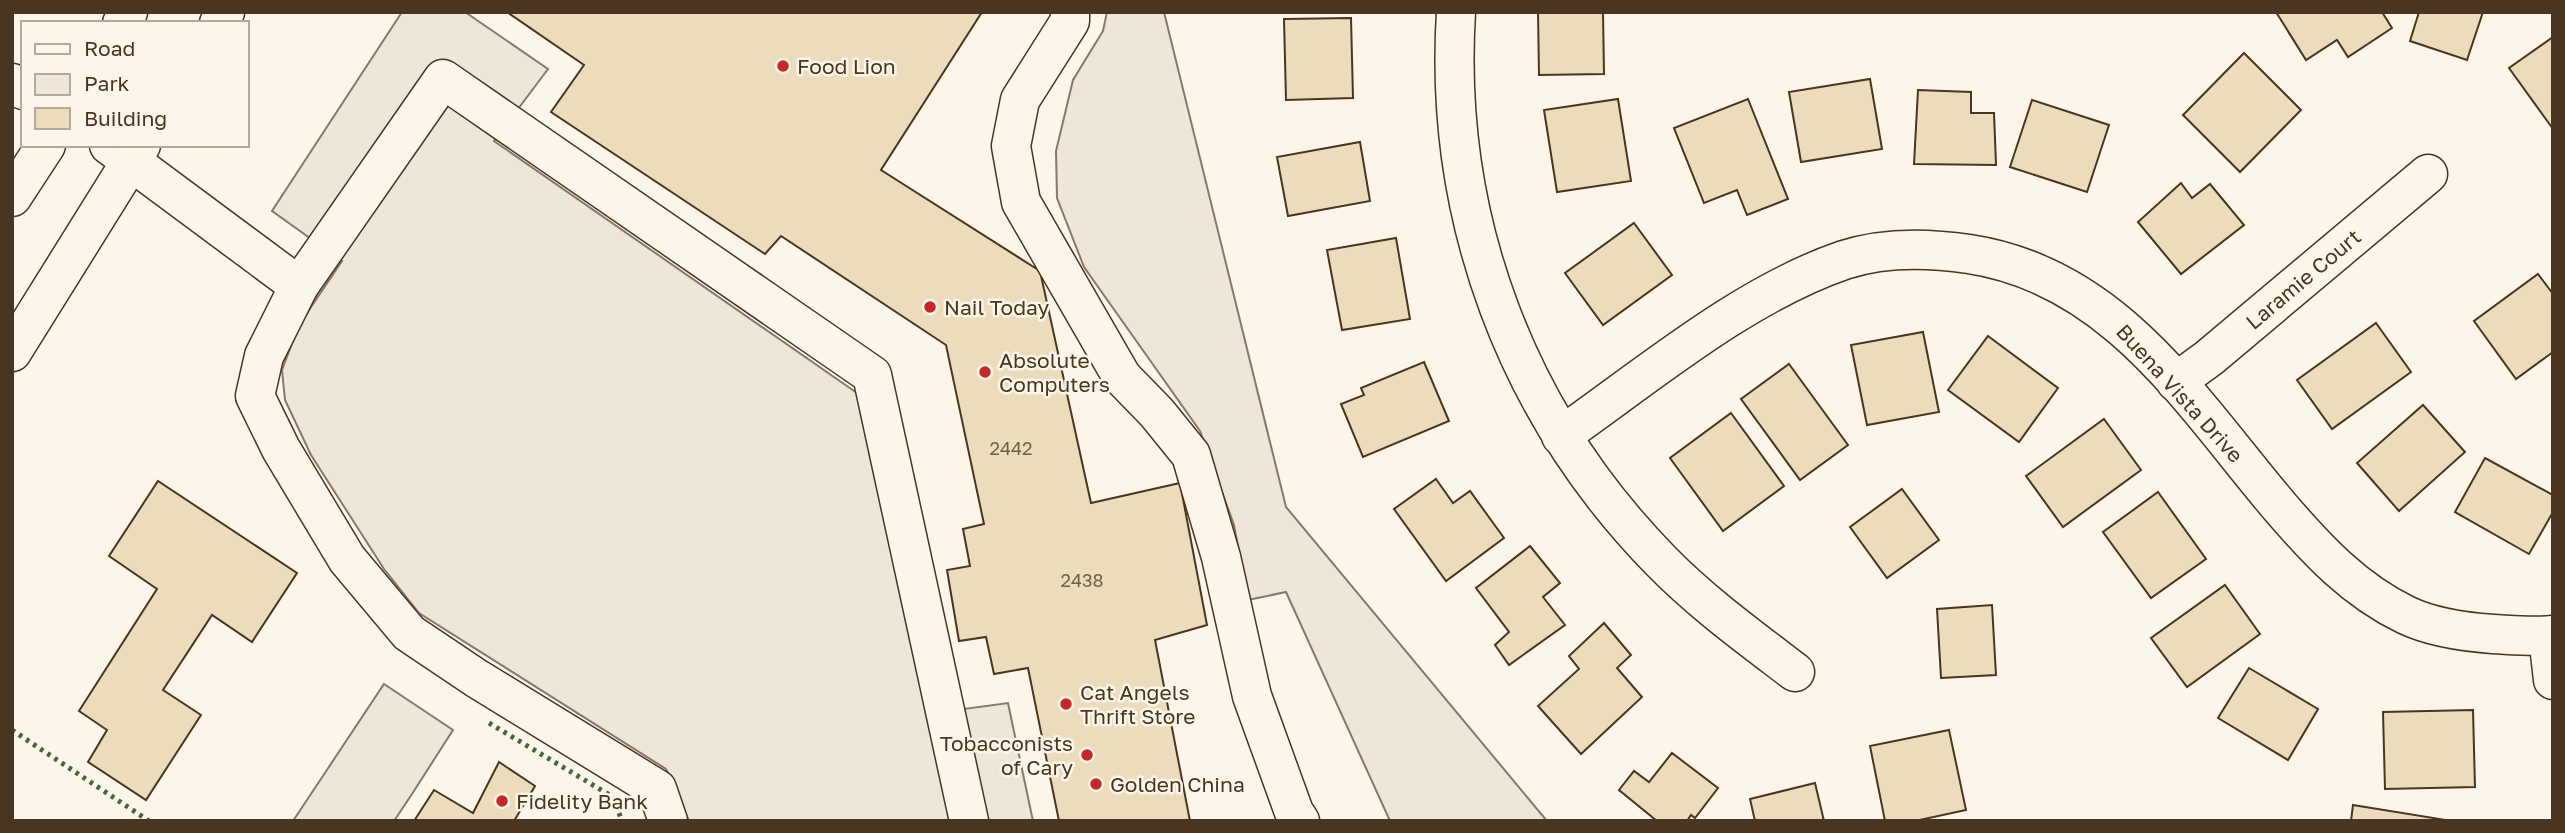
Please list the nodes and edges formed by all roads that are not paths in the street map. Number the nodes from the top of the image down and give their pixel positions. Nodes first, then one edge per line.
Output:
1 (1070, 12) edge
2 (1456, 12) edge
3 (45, 147) edge
4 (127, 151) edge
5 (2428, 173) dead end
6 (12, 197) edge
7 (299, 286) junction
8 (12, 352) edge
9 (2176, 382) junction
10 (1561, 436) junction
11 (2550, 635) edge
12 (1795, 672) dead end
13 (2553, 680) edge
14 (668, 821) edge
15 (969, 821) edge
16 (1300, 821) edge

1 - 16 street
2 - 10 street
3 - 6 street
4 - 7 street
4 - 8 street
5 - 9 street, Laramie Court
7 - 14 street
7 - 15 street
9 - 10 street, Buena Vista Drive
9 - 11 street, Buena Vista Drive
10 - 12 street
11 - 13 street

